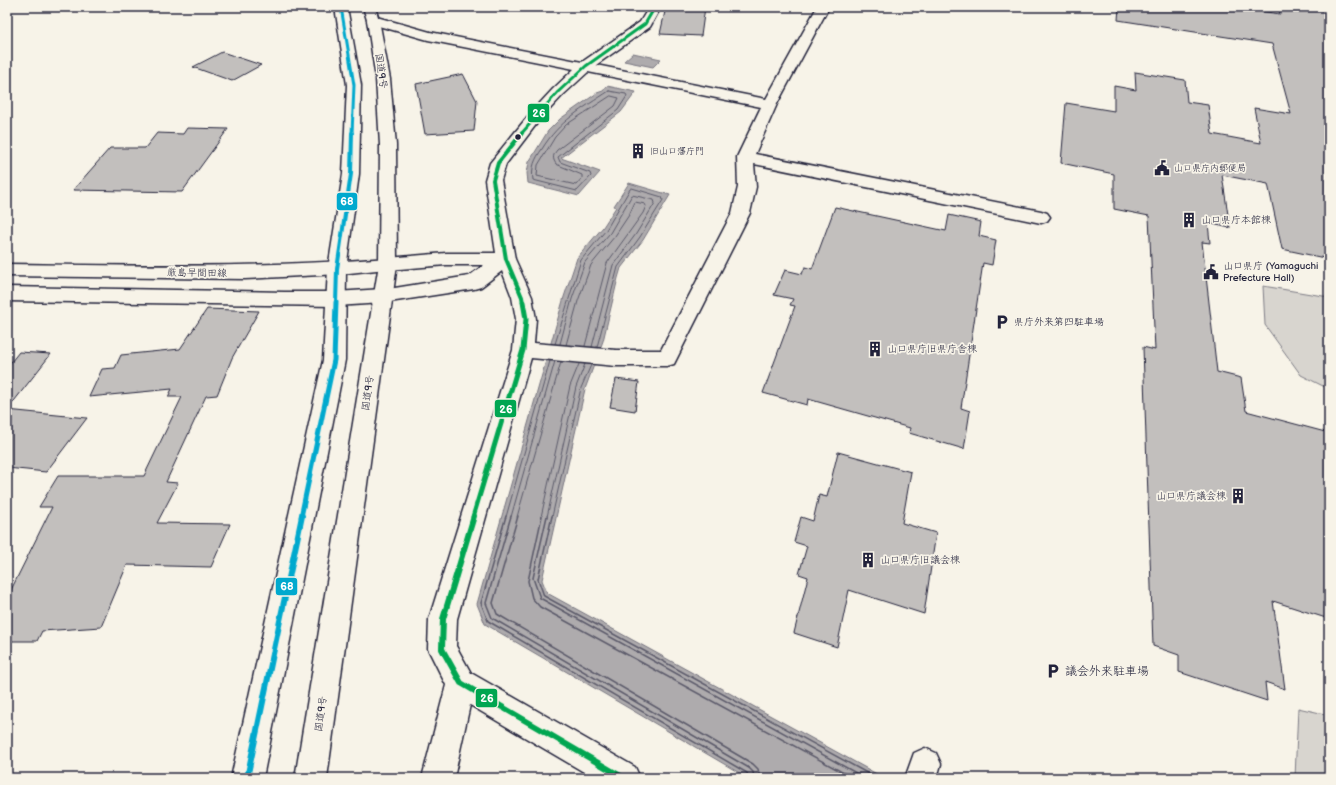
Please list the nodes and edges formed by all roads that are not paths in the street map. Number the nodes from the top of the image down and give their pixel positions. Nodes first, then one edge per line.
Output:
1 (341, 7) edge
2 (369, 7) edge
3 (655, 7) edge
4 (823, 7) edge
5 (373, 20) junction
6 (586, 66) junction
7 (770, 104) junction
8 (745, 157) junction
9 (1041, 218) dead end
10 (506, 259) junction
11 (388, 264) junction
12 (337, 269) junction
13 (7, 270) edge
14 (7, 294) edge
15 (383, 296) junction
16 (336, 298) junction
17 (531, 351) junction
18 (461, 683) junction
19 (247, 778) edge
20 (311, 778) edge
21 (438, 778) edge
22 (624, 778) edge

1 - 12 main road
2 - 5 main road, 国道9号
3 - 6 main road
4 - 7 main road
5 - 6 main road
5 - 11 main road, 国道9号
6 - 7 main road
6 - 10 main road
7 - 8 main road
8 - 9 main road
8 - 17 main road
10 - 11 main road, 厳島早間田線
10 - 15 main road
10 - 17 main road
11 - 12 main road, 厳島早間田線
11 - 15 main road, 国道9号
12 - 13 main road, 厳島早間田線
12 - 16 main road
14 - 16 main road
15 - 16 main road
15 - 20 main road, 国道9号
16 - 19 main road
17 - 18 main road
18 - 21 main road
18 - 22 main road

